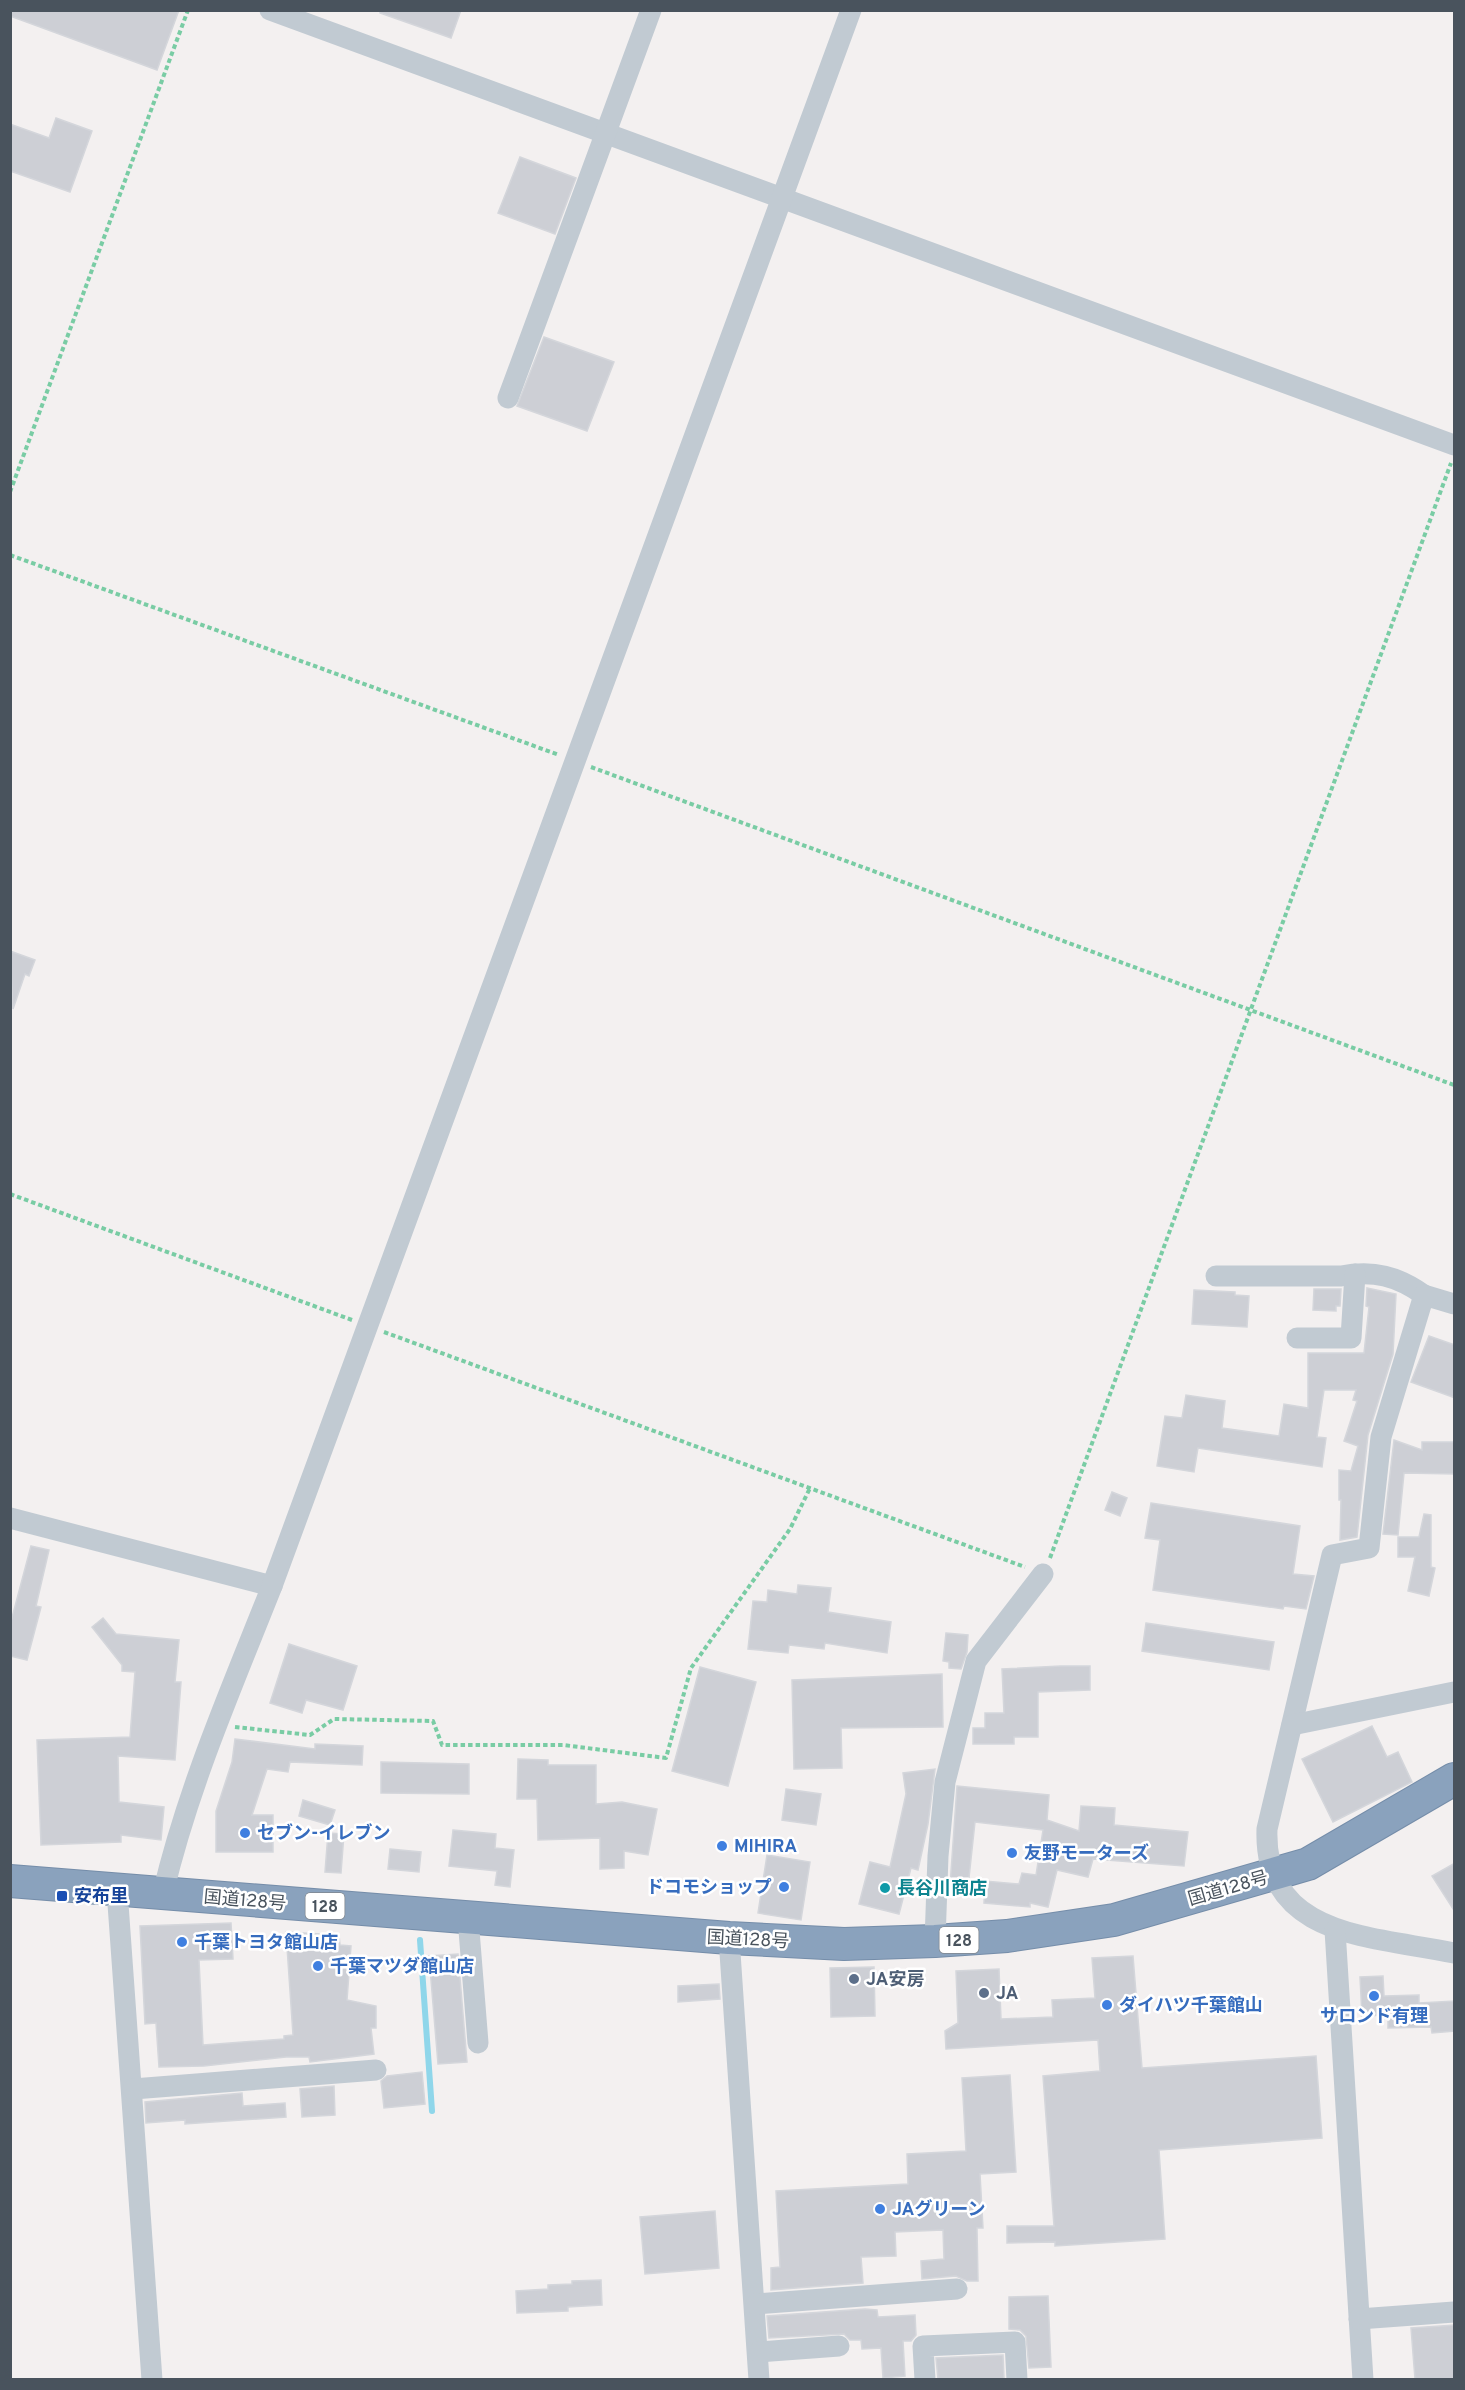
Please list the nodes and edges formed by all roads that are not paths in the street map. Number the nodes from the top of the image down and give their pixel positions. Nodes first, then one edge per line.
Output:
1 (270, 10) edge
2 (651, 10) edge
3 (851, 10) edge
4 (607, 133) junction
5 (783, 197) junction
6 (508, 398) dead end
7 (1455, 445) edge
8 (1355, 1274) junction
9 (1216, 1276) dead end
10 (1424, 1295) junction
11 (1455, 1304) edge
12 (1297, 1338) dead end
13 (10, 1518) edge
14 (1043, 1574) road end
15 (272, 1586) junction
16 (1455, 1692) edge
17 (1292, 1725) junction
18 (1455, 1779) edge
19 (1272, 1875) junction
20 (10, 1881) edge
21 (117, 1890) junction
22 (163, 1893) junction
23 (468, 1918) junction
24 (1335, 1930) junction
25 (729, 1938) junction
26 (935, 1941) junction
27 (1455, 1953) edge
28 (478, 2043) dead end
29 (376, 2070) dead end
30 (133, 2089) junction
31 (957, 2289) dead end
32 (756, 2304) junction
33 (1455, 2312) edge
34 (1359, 2319) junction
35 (839, 2346) dead end
36 (759, 2352) junction
37 (152, 2379) edge
38 (759, 2379) edge
39 (925, 2379) edge
40 (1017, 2379) edge
41 (1363, 2379) edge

1 - 4 street
2 - 4 street
3 - 5 street
4 - 5 street
4 - 6 street
5 - 7 street
5 - 15 street
8 - 9 street
8 - 10 street
8 - 12 street
10 - 11 street
10 - 17 street
13 - 15 street
14 - 26 street
15 - 22 street
16 - 17 street
17 - 19 street
18 - 19 highway, 国道128号 / 128
19 - 24 street
19 - 26 highway, 国道128号 / 128
20 - 21 highway, 国道128号 / 128
21 - 22 highway, 国道128号 / 128
21 - 30 street
22 - 23 highway, 国道128号 / 128
23 - 25 highway, 国道128号 / 128
23 - 28 street
24 - 27 street
24 - 34 street
25 - 26 highway, 国道128号 / 128
25 - 32 street
29 - 30 street
30 - 37 street
31 - 32 street
32 - 36 street
33 - 34 street
34 - 41 street
35 - 36 street
36 - 38 street
39 - 40 street

